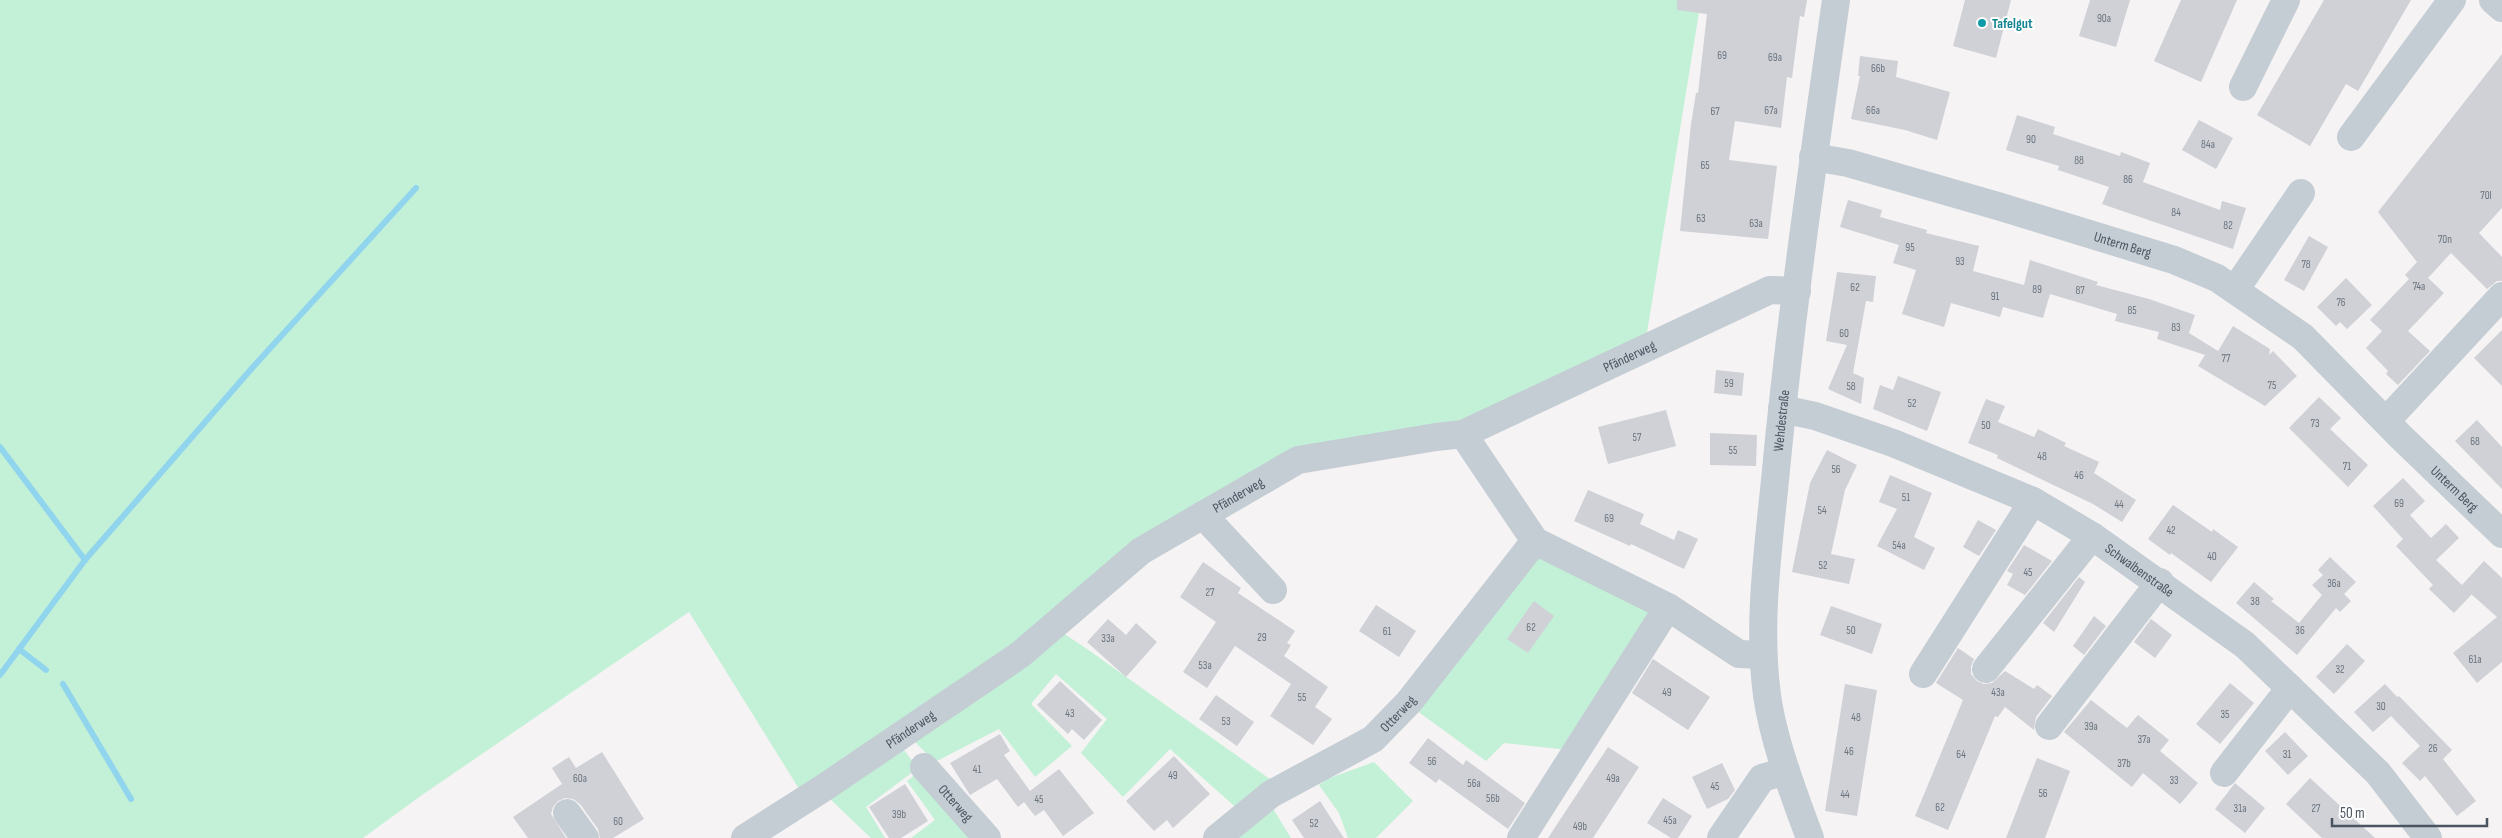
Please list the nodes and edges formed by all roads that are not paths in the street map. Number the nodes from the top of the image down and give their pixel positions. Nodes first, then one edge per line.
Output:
1 (1836, 0) edge
2 (2286, 0) edge
3 (2452, 0) edge
4 (2493, 0) edge
5 (2502, 8) edge
6 (2243, 87) dead end
7 (2351, 137) dead end
8 (1814, 157) junction
9 (2302, 193) dead end
10 (2235, 290) junction
11 (1798, 291) junction
12 (2502, 296) edge
13 (1782, 409) junction
14 (2386, 421) junction
15 (1464, 434) junction
16 (2033, 501) junction
17 (1204, 515) junction
18 (2502, 534) edge
19 (2092, 536) junction
20 (1535, 541) junction
21 (2160, 582) junction
22 (1273, 590) dead end
23 (1668, 607) junction
24 (1763, 655) junction
25 (1986, 668) dead end
26 (1924, 674) dead end
27 (2290, 688) junction
28 (2049, 726) dead end
29 (924, 767) dead end
30 (1786, 771) junction
31 (2224, 773) dead end
32 (566, 813) dead end
33 (585, 838) edge
34 (745, 838) edge
35 (987, 838) edge
36 (1217, 838) edge
37 (1520, 838) edge
38 (1721, 838) edge
39 (1810, 838) edge
40 (2428, 838) edge

1 - 8 street, Wehdestraße
2 - 6 street
3 - 7 street
4 - 5 street
8 - 10 street, Unterm Berg
8 - 11 street, Wehdestraße
9 - 10 street
10 - 14 street, Unterm Berg
11 - 13 street, Wehdestraße
11 - 15 street, Pfänderweg
12 - 14 street
13 - 16 street, Schwalbenstraße
13 - 24 street, Wehdestraße
14 - 18 street, Unterm Berg
15 - 17 street, Pfänderweg
15 - 20 street
16 - 19 street, Schwalbenstraße
16 - 26 street
17 - 22 street
17 - 34 street, Pfänderweg
19 - 21 street, Schwalbenstraße
19 - 25 street
20 - 23 street
20 - 36 street, Otterweg
21 - 27 street, Schwalbenstraße
21 - 28 street
23 - 24 street
23 - 37 street
24 - 30 street, Wehdestraße
27 - 31 street
27 - 40 street, Schwalbenstraße
29 - 35 street, Otterweg
30 - 38 street
30 - 39 street, Wehdestraße
32 - 33 street

